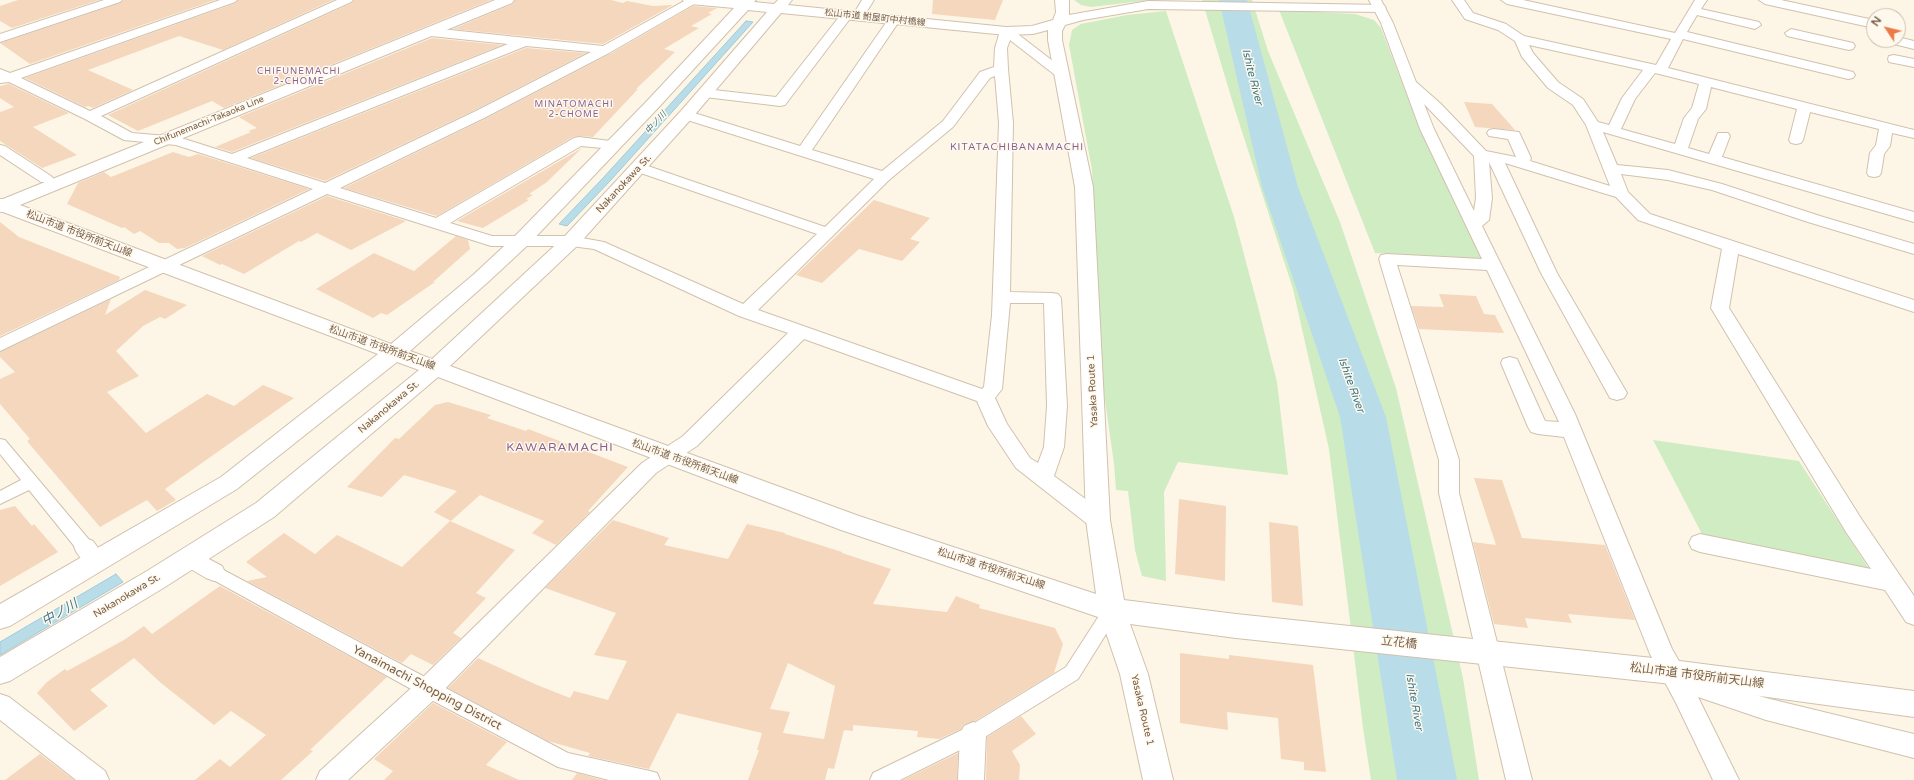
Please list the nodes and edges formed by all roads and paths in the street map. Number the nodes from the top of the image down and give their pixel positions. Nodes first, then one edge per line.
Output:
1 (116, 0) edge
2 (231, 0) edge
3 (348, 0) edge
4 (492, 0) edge
5 (507, 0) edge
6 (690, 0) edge
7 (695, 0) edge
8 (868, 0) edge
9 (1062, 0) edge
10 (1458, 0) edge
11 (1507, 0) edge
12 (1765, 0) edge
13 (746, 2) edge
14 (781, 4) edge
15 (1377, 4) edge
16 (1698, 5) edge
17 (1800, 8) junction
18 (852, 16) junction
19 (894, 20) junction
20 (1866, 22) edge
21 (1059, 24) junction
22 (1755, 25) dead end
23 (424, 31) junction
24 (1006, 31) junction
25 (1679, 35) junction
26 (0, 38) edge
27 (1520, 39) junction
28 (526, 41) junction
29 (1849, 46) dead end
30 (605, 50) junction
31 (1894, 59) dead end
32 (1914, 63) edge
33 (1001, 69) junction
34 (1656, 69) junction
35 (1060, 72) junction
36 (1848, 75) dead end
37 (3, 77) edge
38 (1408, 81) junction
39 (1706, 81) junction
40 (705, 93) junction
41 (1805, 106) junction
42 (686, 115) junction
43 (90, 116) junction
44 (1593, 125) junction
45 (1886, 127) junction
46 (1613, 131) junction
47 (1494, 133) dead end
48 (1914, 134) edge
49 (1723, 136) dead end
50 (143, 139) junction
51 (162, 140) junction
52 (1796, 140) dead end
53 (613, 145) junction
54 (0, 149) edge
55 (1680, 150) junction
56 (803, 152) junction
57 (1487, 156) junction
58 (232, 159) junction
59 (1714, 160) junction
60 (1522, 163) junction
61 (640, 168) junction
62 (1611, 170) junction
63 (1874, 173) dead end
64 (884, 177) junction
65 (50, 182) junction
66 (324, 188) junction
67 (1621, 194) junction
68 (1, 203) edge
69 (1914, 218) edge
70 (437, 224) junction
71 (1473, 225) junction
72 (828, 233) junction
73 (522, 240) junction
74 (571, 241) junction
75 (1731, 246) junction
76 (1914, 249) edge
77 (1493, 265) junction
78 (165, 267) junction
79 (1002, 297) junction
80 (1914, 306) edge
81 (745, 312) junction
82 (802, 332) junction
83 (0, 344) edge
84 (394, 353) junction
85 (1510, 363) dead end
86 (435, 368) junction
87 (1617, 393) dead end
88 (985, 397) junction
89 (1572, 431) junction
90 (0, 444) edge
91 (667, 456) junction
92 (1043, 478) junction
93 (31, 482) junction
94 (0, 498) edge
95 (1098, 520) junction
96 (1700, 543) dead end
97 (90, 554) junction
98 (190, 558) junction
99 (214, 572) joint
100 (1891, 582) junction
101 (1112, 610) junction
102 (1914, 615) edge
103 (0, 618) edge
104 (1320, 635) joint
105 (1483, 652) junction
106 (0, 672) edge
107 (1672, 672) junction
108 (428, 689) junction
109 (1914, 704) edge
110 (0, 705) edge
111 (973, 734) junction
112 (1914, 746) edge
113 (96, 780) edge
114 (329, 780) edge
115 (650, 780) edge
116 (880, 780) edge
117 (971, 780) edge
118 (1158, 780) edge
119 (1519, 780) edge
120 (1726, 780) edge

1 - 26 street
2 - 37 street
3 - 43 street
4 - 23 street, Chifunemachi-Takaoka Line
5 - 23 street, Chifunemachi-Takaoka Line
6 - 7 street, 松山市道 鮒屋町中村橋線
7 - 13 street, 松山市道 鮒屋町中村橋線
7 - 30 street
8 - 18 street
9 - 21 street, Yasaka Route 1
10 - 27 street
11 - 25 street
12 - 17 street
13 - 14 street, 松山市道 鮒屋町中村橋線
13 - 53 street
14 - 18 street, 松山市道 鮒屋町中村橋線
14 - 40 street, Nakanokawa St.
15 - 21 street, 松山市道 鮒屋町中村橋線
15 - 38 street
16 - 22 street
16 - 25 street
17 - 20 street
17 - 29 street
18 - 19 street, 松山市道 鮒屋町中村橋線
18 - 40 street
19 - 24 street, 松山市道 鮒屋町中村橋線
19 - 56 street
21 - 24 street, 松山市道 鮒屋町中村橋線
21 - 35 street, Yasaka Route 1
23 - 28 street
23 - 50 street, Chifunemachi-Takaoka Line
23 - 51 street, Chifunemachi-Takaoka Line
24 - 33 street
24 - 35 street
25 - 34 street
25 - 36 street
27 - 34 street
27 - 44 street
28 - 30 street
28 - 58 street
30 - 66 street
31 - 32 street
33 - 64 street
33 - 79 street
34 - 39 street
34 - 46 street
35 - 95 street, Yasaka Route 1
37 - 43 street
38 - 57 street
38 - 71 street
39 - 41 street
39 - 55 street
40 - 42 street, Nakanokawa St.
41 - 45 street
41 - 52 street
42 - 56 street
42 - 61 street, Nakanokawa St.
43 - 50 street
44 - 46 street
44 - 62 street
45 - 48 street
45 - 63 street
46 - 55 street
47 - 60 street
49 - 59 street
50 - 51 street
50 - 65 street, Chifunemachi-Takaoka Line
51 - 58 street
51 - 65 street, Chifunemachi-Takaoka Line
53 - 70 street
53 - 73 street
54 - 65 street
55 - 59 street
56 - 64 street
57 - 60 street
57 - 71 street
57 - 87 street
58 - 66 street
59 - 69 street
60 - 67 street
61 - 72 street
61 - 74 street, Nakanokawa St.
62 - 67 street
62 - 76 street
64 - 72 street
65 - 68 street, Chifunemachi-Takaoka Line
66 - 70 street
66 - 78 street
67 - 75 street
68 - 78 street, 松山市道 市役所前天山線
70 - 73 street
71 - 77 street
72 - 81 street
73 - 74 street
73 - 84 street
74 - 81 street
74 - 86 street, Nakanokawa St.
75 - 80 street
75 - 100 street
77 - 89 street
77 - 105 street
78 - 83 street
78 - 84 street, 松山市道 市役所前天山線
79 - 88 street
79 - 92 street
81 - 82 street
82 - 88 street
82 - 91 street
84 - 86 street, 松山市道 市役所前天山線
84 - 97 street
85 - 89 street
86 - 91 street, 松山市道 市役所前天山線
86 - 98 street, Nakanokawa St.
88 - 92 street
89 - 107 street
90 - 93 street
91 - 101 street, 松山市道 市役所前天山線
91 - 108 street
92 - 95 street
93 - 94 street
93 - 97 street
95 - 101 street, Yasaka Route 1
96 - 100 street
97 - 103 street
98 - 99 street
98 - 106 street, Nakanokawa St.
99 - 108 street, Yanaimachi Shopping District
100 - 102 street
101 - 104 street, 松山市道 市役所前天山線
101 - 111 street
101 - 118 street, Yasaka Route 1
104 - 105 street, 立花橋
105 - 107 street, 松山市道 市役所前天山線
105 - 119 street
107 - 109 street, 松山市道 市役所前天山線
107 - 112 street
107 - 120 street
108 - 114 street
108 - 115 street, Yanaimachi Shopping District
110 - 113 street
111 - 116 street
111 - 117 street

